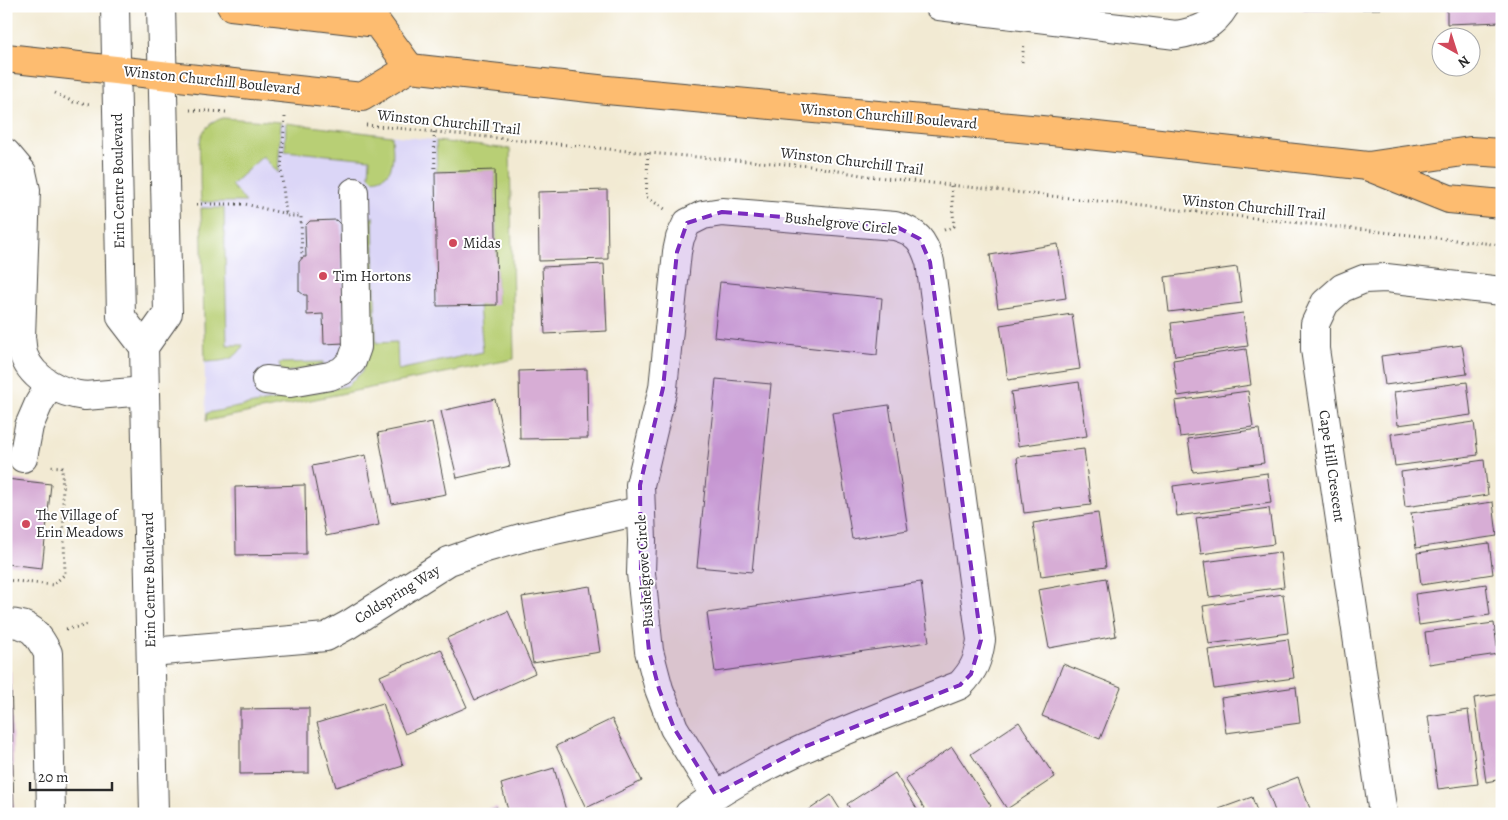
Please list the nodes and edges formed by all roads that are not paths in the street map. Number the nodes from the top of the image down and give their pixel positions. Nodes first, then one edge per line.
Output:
1 (115, 6) edge
2 (161, 6) edge
3 (231, 6) edge
4 (939, 6) edge
5 (1225, 6) edge
6 (6, 58) edge
7 (410, 68) junction
8 (116, 70) junction
9 (163, 75) junction
10 (6, 153) edge
11 (1502, 153) edge
12 (1368, 166) junction
13 (354, 192) dead end
14 (1502, 204) edge
15 (1502, 291) edge
16 (144, 347) junction
17 (266, 380) dead end
18 (50, 385) junction
19 (145, 391) junction
20 (33, 462) road end
21 (640, 511) junction
22 (6, 623) edge
23 (151, 652) junction
24 (716, 794) junction
25 (51, 814) edge
26 (154, 814) edge
27 (689, 814) edge
28 (1383, 814) edge

1 - 8 street, Erin Centre Boulevard
2 - 9 street
3 - 7 main road
4 - 5 street
6 - 8 main road, Winston Churchill Boulevard
7 - 9 main road, Winston Churchill Boulevard
7 - 12 main road, Winston Churchill Boulevard
8 - 9 main road, Winston Churchill Boulevard
8 - 16 street, Erin Centre Boulevard
9 - 16 street
10 - 18 street
11 - 12 main road, Winston Churchill Boulevard
12 - 14 main road, Winston Churchill Boulevard
13 - 17 street
15 - 28 street, Cape Hill Crescent
16 - 19 street, Erin Centre Boulevard
18 - 19 street
18 - 20 street
19 - 23 street, Erin Centre Boulevard
21 - 23 street, Coldspring Way
21 - 24 street, Bushelgrove Circle
21 - 24 street, Bushelgrove Circle
22 - 25 street
23 - 26 street, Erin Centre Boulevard
24 - 27 street

